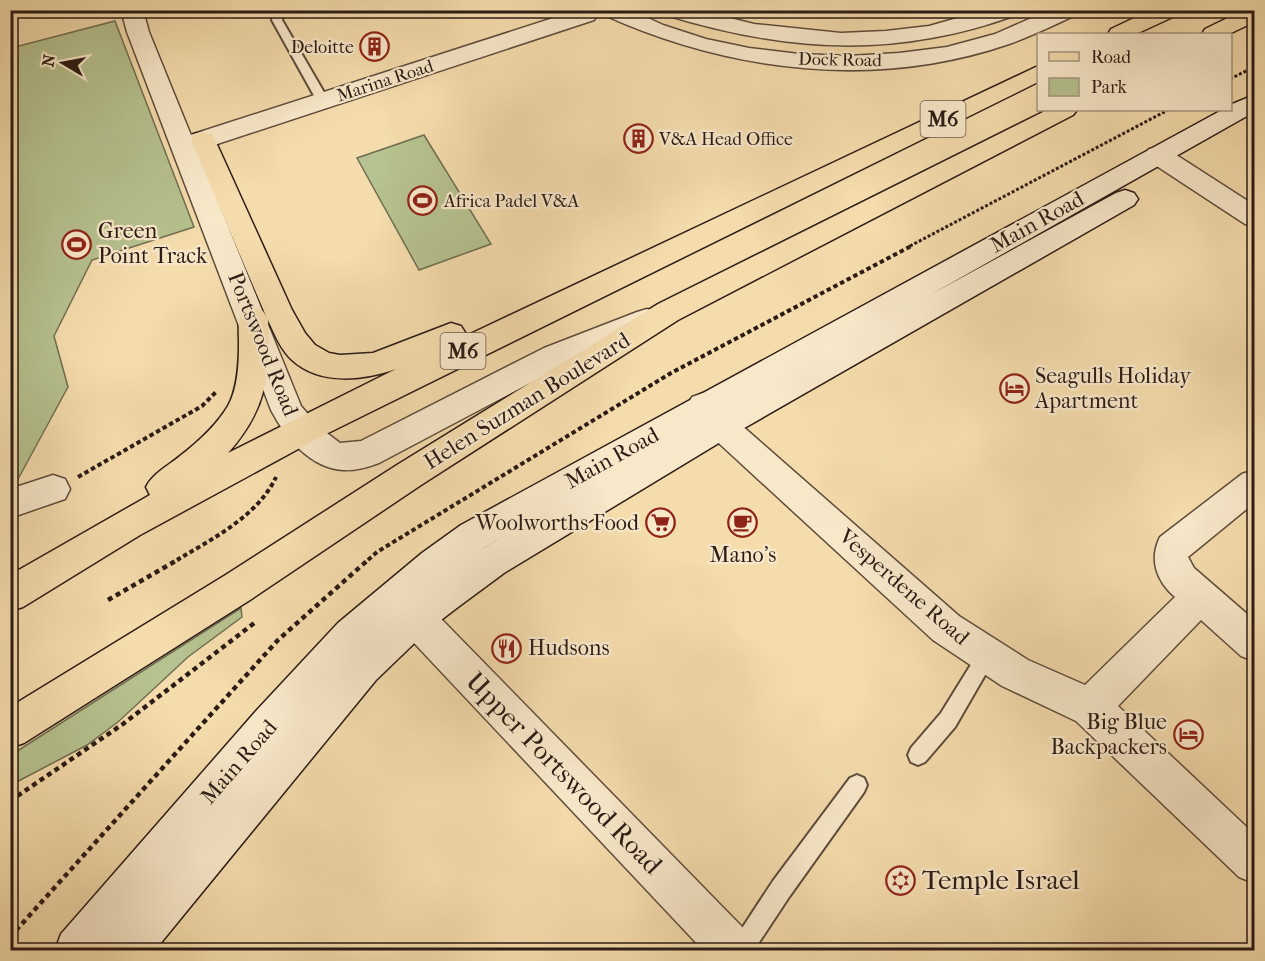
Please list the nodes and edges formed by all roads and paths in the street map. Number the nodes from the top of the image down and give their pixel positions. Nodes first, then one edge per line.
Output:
1 (132, 10) edge
2 (143, 10) edge
3 (280, 10) edge
4 (612, 10) edge
5 (674, 10) edge
6 (1008, 10) edge
7 (1068, 10) edge
8 (1169, 10) edge
9 (1254, 14) edge
10 (586, 15) dead end
11 (1121, 33) edge
12 (1215, 33) edge
13 (1254, 67) edge
14 (1037, 73) edge
15 (1232, 78) edge
16 (323, 101) junction
17 (1254, 102) edge
18 (1063, 111) edge
19 (1254, 126) edge
20 (194, 143) junction
21 (1169, 162) junction
22 (1254, 217) edge
23 (625, 272) junction
24 (668, 312) junction
25 (252, 319) junction
26 (221, 387) dead end
27 (712, 416) junction
28 (302, 431) junction
29 (276, 473) dead end
30 (1254, 484) edge
31 (53, 489) joint
32 (10, 504) edge
33 (20, 589) edge
34 (1200, 597) junction
35 (108, 600) dead end
36 (405, 608) junction
37 (257, 621) dead end
38 (1254, 643) edge
39 (987, 656) junction
40 (1090, 707) junction
41 (10, 729) edge
42 (918, 756) dead end
43 (857, 785) dead end
44 (10, 801) edge
45 (1254, 862) edge
46 (108, 943) edge
47 (734, 951) edge
48 (741, 951) edge

1 - 20 street, Portswood Road
2 - 20 street, Portswood Road
3 - 16 lane
4 - 7 street, Dock Road
5 - 6 street, Dock Road
8 - 11 main road
9 - 12 main road
10 - 16 street, Marina Road
13 - 15 path
14 - 23 main road, M6
16 - 20 street, Marina Road
17 - 21 street, Main Road
18 - 24 main road, Helen Suzman Boulevard / M6
19 - 21 street, Main Road
20 - 23 main road
20 - 25 street, Portswood Road
21 - 22 street
21 - 27 street, Main Road
23 - 28 main road, M6
24 - 28 street, Portswood Road
24 - 41 main road, Helen Suzman Boulevard / M6
25 - 28 street, Portswood Road
25 - 33 main road
26 - 31 path
27 - 36 street, Main Road
27 - 39 street, Vesperdene Road
28 - 33 main road, M6
29 - 35 path
30 - 34 street
31 - 32 street
34 - 38 street
34 - 40 street
36 - 46 street, Main Road
36 - 47 street, Upper Portswood Road
37 - 44 path
39 - 40 street, Vesperdene Road
39 - 42 lane
40 - 45 street, Vesperdene Road
43 - 48 lane

